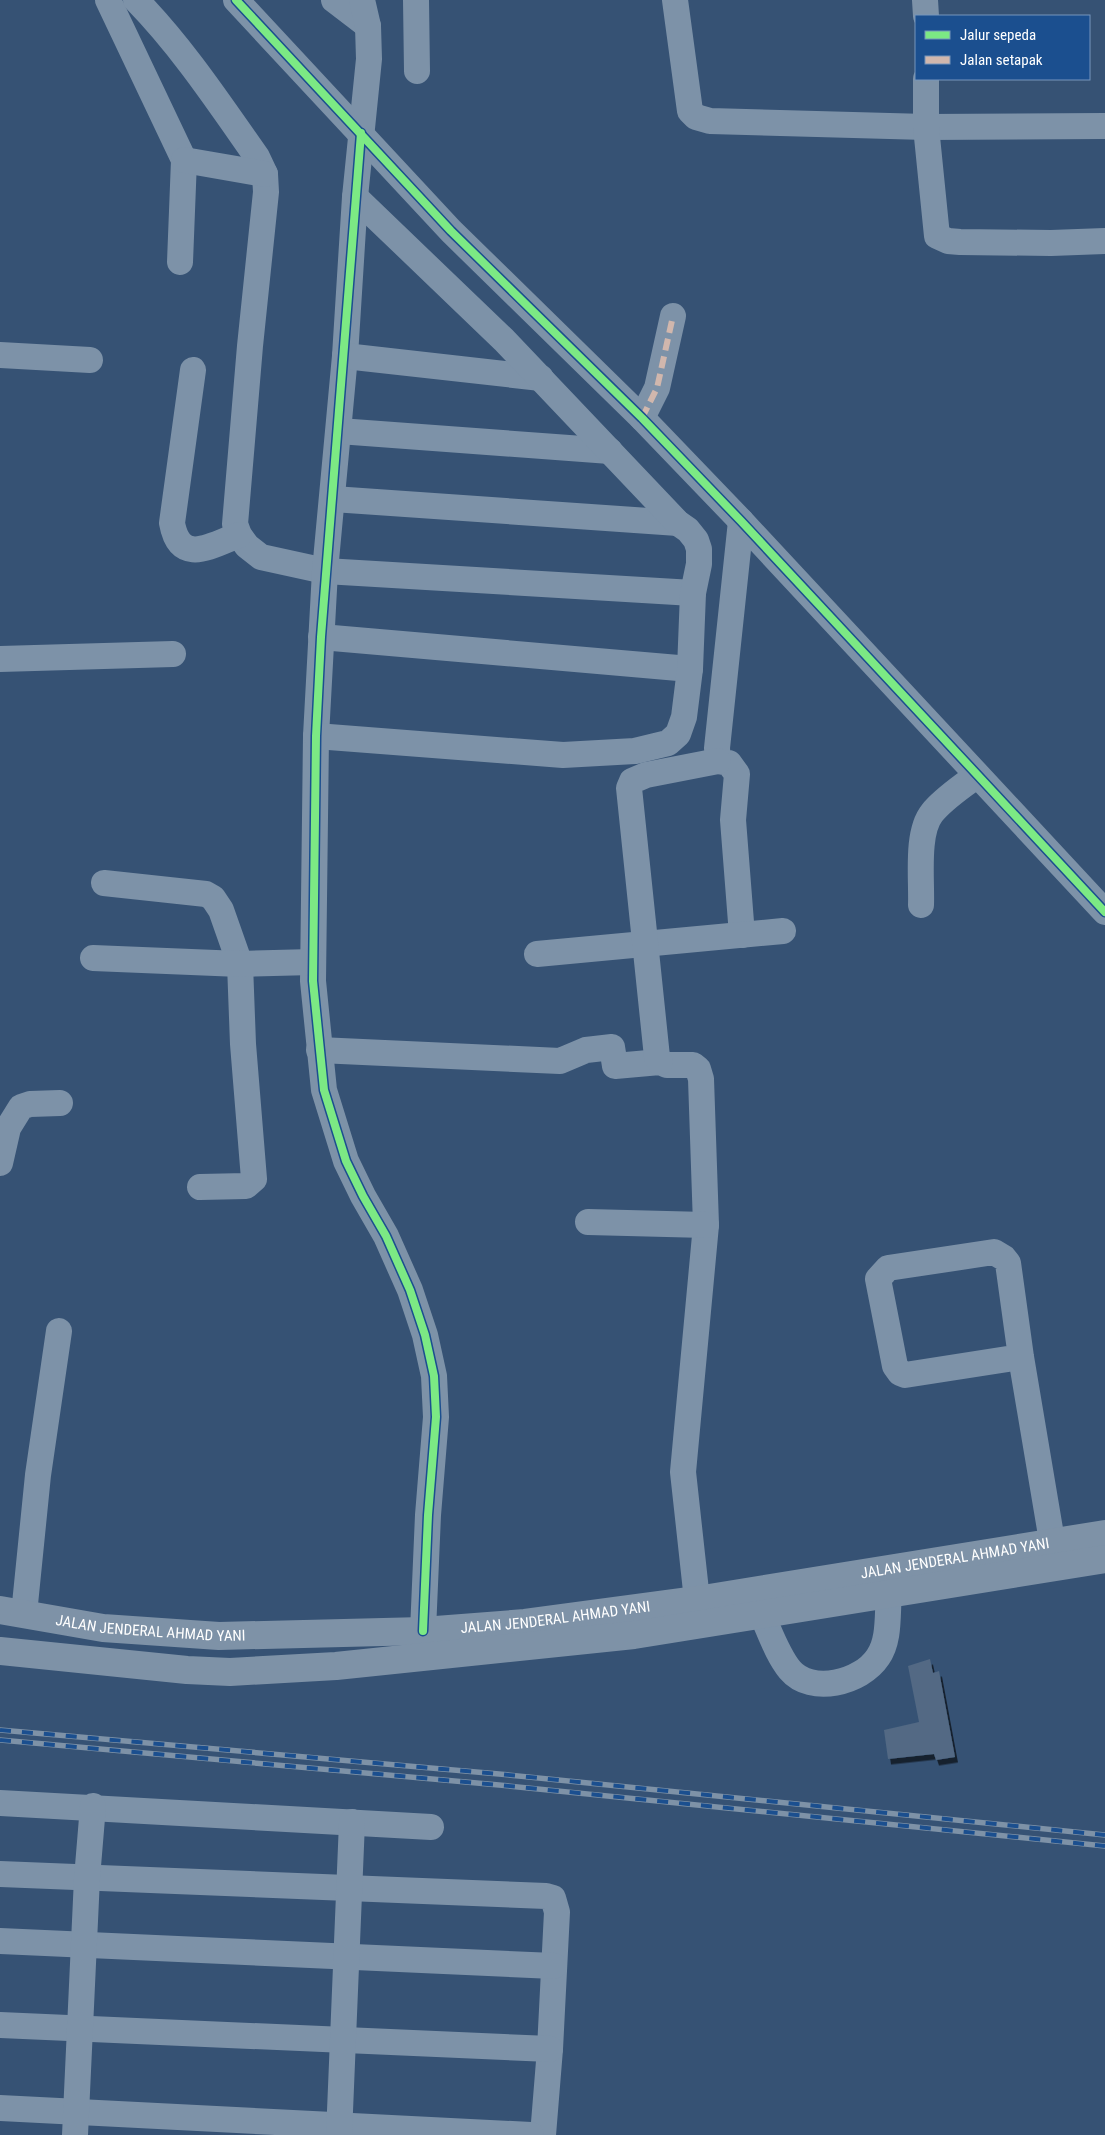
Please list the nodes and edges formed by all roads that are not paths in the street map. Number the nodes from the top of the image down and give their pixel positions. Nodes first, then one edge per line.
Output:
1 (108, 0) edge
2 (136, 0) edge
3 (236, 0) edge
4 (334, 0) edge
5 (362, 0) edge
6 (416, 0) edge
7 (675, 0) edge
8 (926, 0) edge
9 (926, 15) edge
10 (368, 26) junction
11 (417, 71) dead end
12 (926, 80) edge
13 (1105, 126) edge
14 (926, 127) junction
15 (361, 133) junction
16 (184, 160) junction
17 (265, 174) junction
18 (355, 197) junction
19 (1105, 241) edge
20 (180, 262) dead end
21 (673, 316) dead end
22 (0, 355) edge
23 (345, 356) junction
24 (90, 360) dead end
25 (192, 370) dead end
26 (541, 378) junction
27 (642, 418) junction
28 (339, 430) junction
29 (610, 451) junction
30 (333, 499) junction
31 (741, 520) junction
32 (678, 523) junction
33 (239, 534) junction
34 (325, 571) junction
35 (693, 593) junction
36 (321, 637) junction
37 (173, 654) dead end
38 (0, 660) edge
39 (690, 669) junction
40 (316, 736) junction
41 (718, 761) junction
42 (977, 775) junction
43 (104, 883) dead end
44 (1092, 883) edge
45 (921, 905) dead end
46 (1105, 912) edge
47 (784, 931) dead end
48 (742, 935) junction
49 (644, 943) junction
50 (537, 954) dead end
51 (93, 958) dead end
52 (313, 962) junction
53 (240, 964) junction
54 (319, 1050) junction
55 (660, 1062) junction
56 (60, 1103) dead end
57 (0, 1163) edge
58 (200, 1188) dead end
59 (588, 1222) dead end
60 (706, 1225) junction
61 (59, 1331) dead end
62 (1021, 1358) junction
63 (1105, 1534) edge
64 (1052, 1541) junction
65 (1105, 1559) edge
66 (1054, 1568) junction
67 (889, 1593) junction
68 (698, 1600) junction
69 (12, 1612) edge
70 (762, 1614) junction
71 (423, 1631) junction
72 (0, 1651) edge
73 (0, 1803) edge
74 (93, 1806) junction
75 (352, 1822) junction
76 (431, 1827) dead end
77 (0, 1874) edge
78 (86, 1878) junction
79 (350, 1888) junction
80 (0, 1941) edge
81 (84, 1944) junction
82 (348, 1957) junction
83 (554, 1966) junction
84 (0, 2025) edge
85 (80, 2028) junction
86 (343, 2041) junction
87 (550, 2049) junction
88 (0, 2108) edge
89 (75, 2123) edge
90 (339, 2130) edge
91 (531, 2135) edge
92 (543, 2135) edge

1 - 16 street
2 - 17 street
3 - 15 street
4 - 10 street
5 - 10 street
6 - 11 street
7 - 14 street
8 - 9 street
10 - 15 street
12 - 14 street
13 - 14 street
14 - 19 street
15 - 18 street
15 - 27 street
16 - 17 street
16 - 20 street
17 - 33 street
18 - 23 street
18 - 26 street
21 - 27 street
22 - 24 street
23 - 26 street
23 - 28 street
25 - 33 street
26 - 29 street
27 - 31 street
28 - 29 street
28 - 30 street
29 - 32 street
30 - 32 street
30 - 34 street
31 - 41 street
31 - 42 street
32 - 35 street
33 - 34 street
34 - 35 street
34 - 36 street
35 - 39 street
36 - 39 street
36 - 40 street
37 - 38 street
39 - 40 street
40 - 52 street
41 - 48 street
41 - 49 street
42 - 44 street
42 - 45 street
43 - 53 street
44 - 46 street
47 - 48 street
48 - 49 street
49 - 50 street
49 - 55 street
51 - 53 street
52 - 53 street
52 - 54 street
53 - 58 street
54 - 55 street
54 - 71 street
55 - 60 street
56 - 57 street
59 - 60 street
60 - 68 street
61 - 69 street
62 - 62 street
62 - 64 street
63 - 64 highway, JALAN JENDERAL AHMAD YANI
64 - 66 street
64 - 68 highway, JALAN JENDERAL AHMAD YANI
65 - 66 highway, JALAN JENDERAL AHMAD YANI
66 - 67 highway, JALAN JENDERAL AHMAD YANI
67 - 70 highway, JALAN JENDERAL AHMAD YANI
67 - 70 street
68 - 71 highway, JALAN JENDERAL AHMAD YANI
69 - 71 highway, JALAN JENDERAL AHMAD YANI
70 - 72 highway, JALAN JENDERAL AHMAD YANI
73 - 74 street
74 - 75 street
74 - 78 street
75 - 76 street
75 - 79 street
77 - 78 street
78 - 79 street
78 - 81 street
79 - 82 street
79 - 83 street
80 - 81 street
81 - 82 street
81 - 85 street
82 - 83 street
82 - 86 street
83 - 87 street
84 - 85 street
85 - 86 street
85 - 89 street
86 - 87 street
86 - 90 street
87 - 92 street
88 - 89 street
89 - 90 street
90 - 91 street

